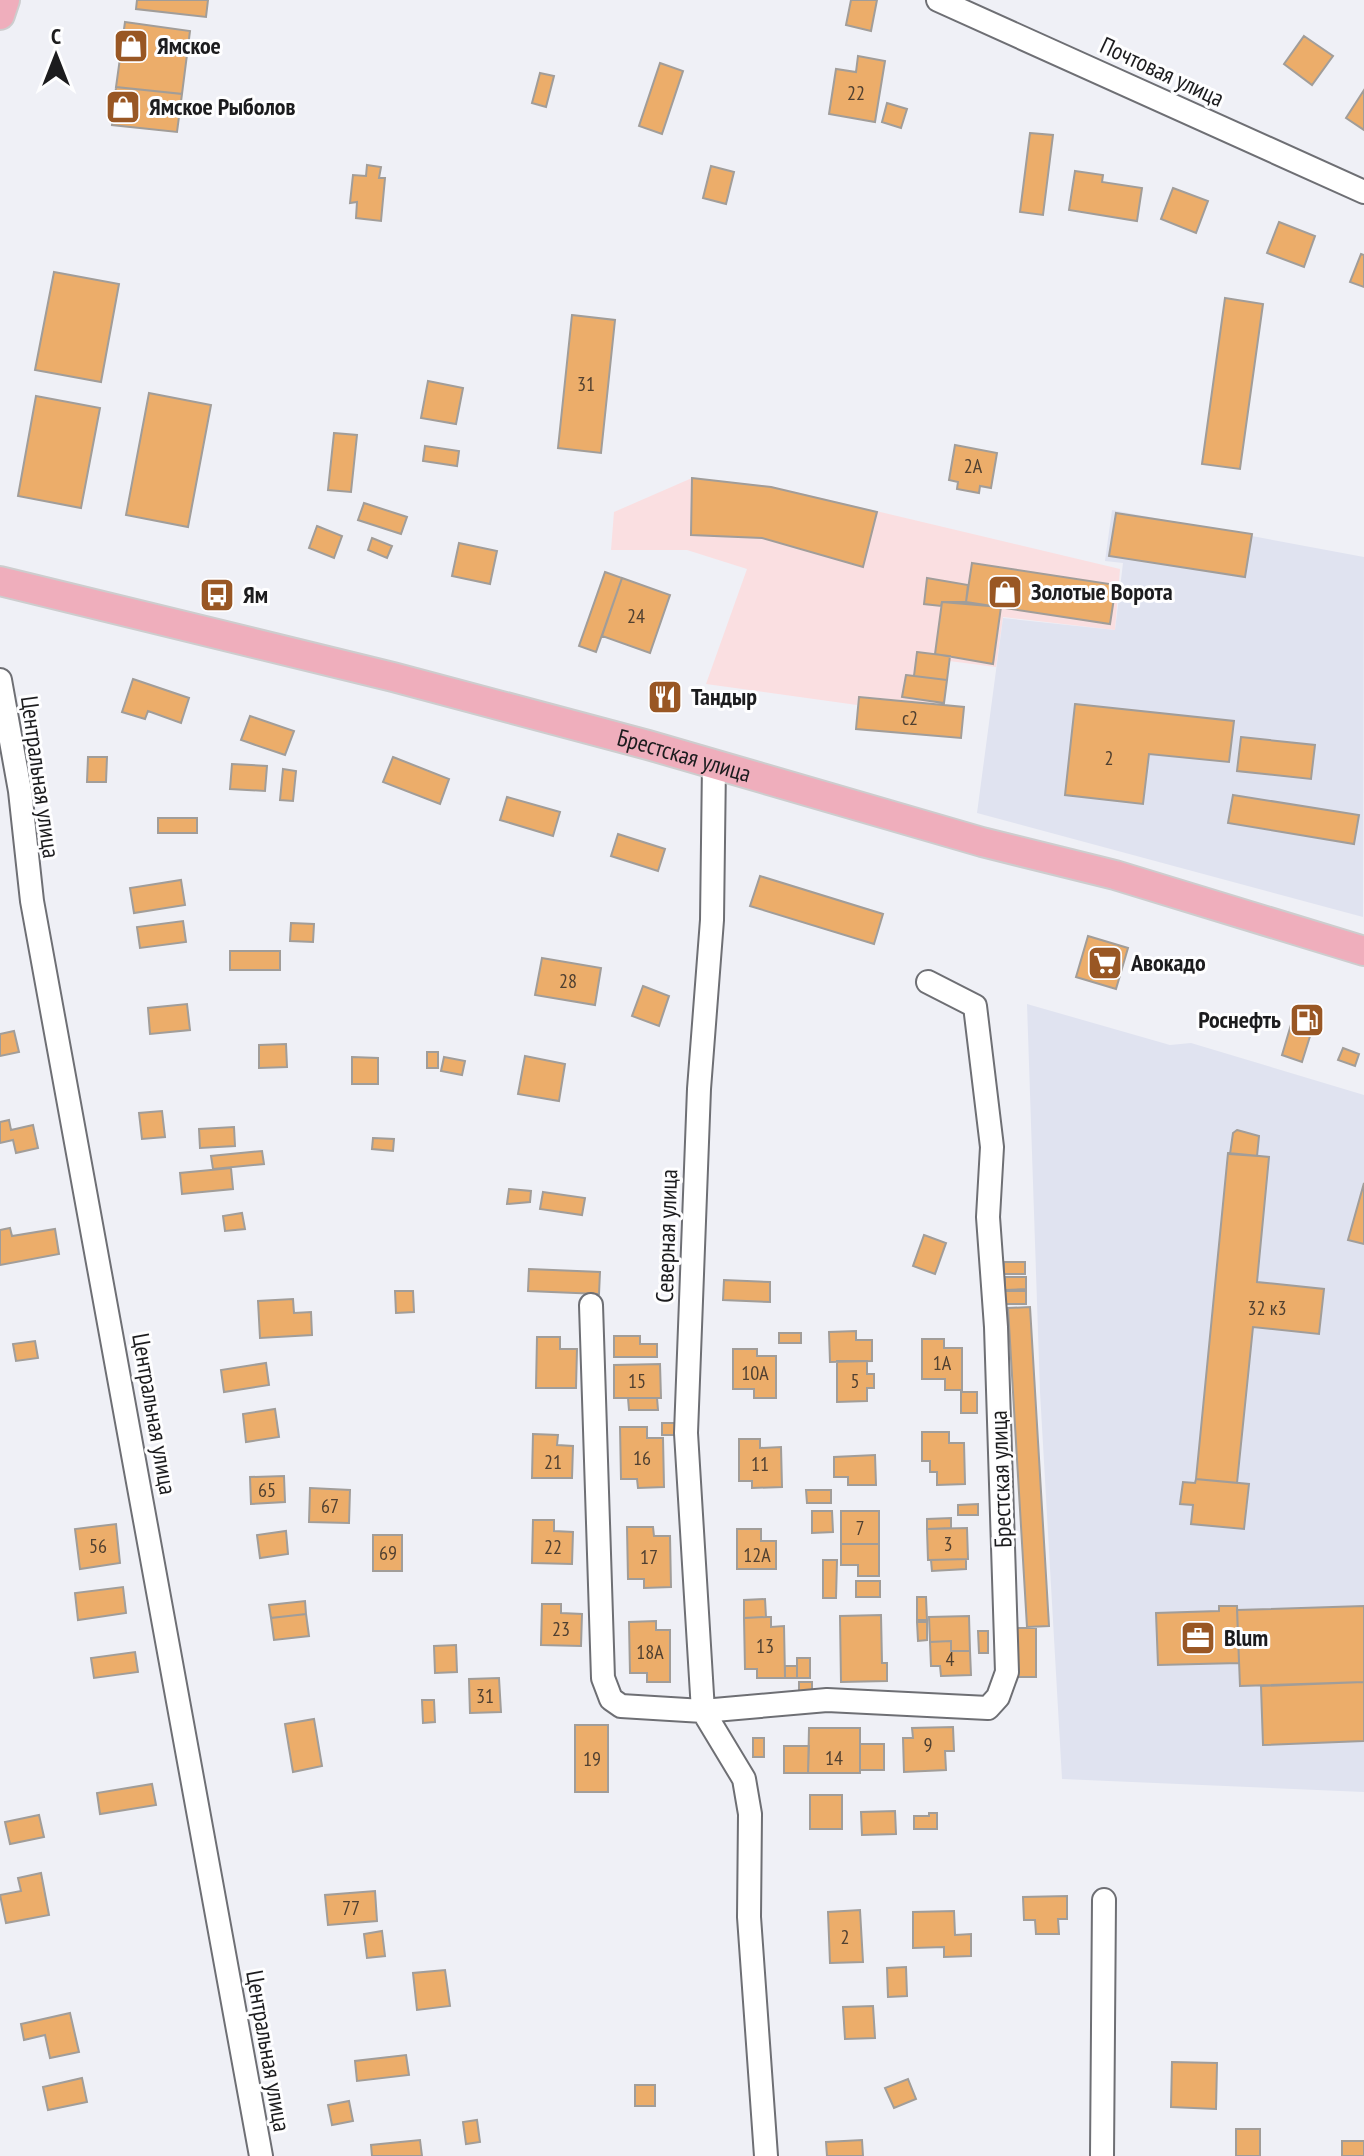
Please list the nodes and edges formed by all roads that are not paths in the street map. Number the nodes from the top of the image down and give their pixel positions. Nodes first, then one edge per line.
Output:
1 (5, 0) edge
2 (938, 0) edge
3 (0, 15) edge
4 (1364, 192) edge
5 (0, 581) edge
6 (0, 680) edge
7 (714, 764) junction
8 (1364, 951) edge
9 (928, 982) dead end
10 (591, 1305) dead end
11 (699, 1711) junction
12 (1104, 1900) dead end
13 (261, 2156) edge
14 (766, 2156) edge
15 (1102, 2156) edge

1 - 3 main road
2 - 4 street, Почтовая улица
5 - 7 main road, Брестская улица
6 - 13 street, Центральная улица
7 - 8 main road, Брестская улица
7 - 11 street, Северная улица
9 - 11 street, Брестская улица
10 - 11 street
11 - 14 street
12 - 15 street

